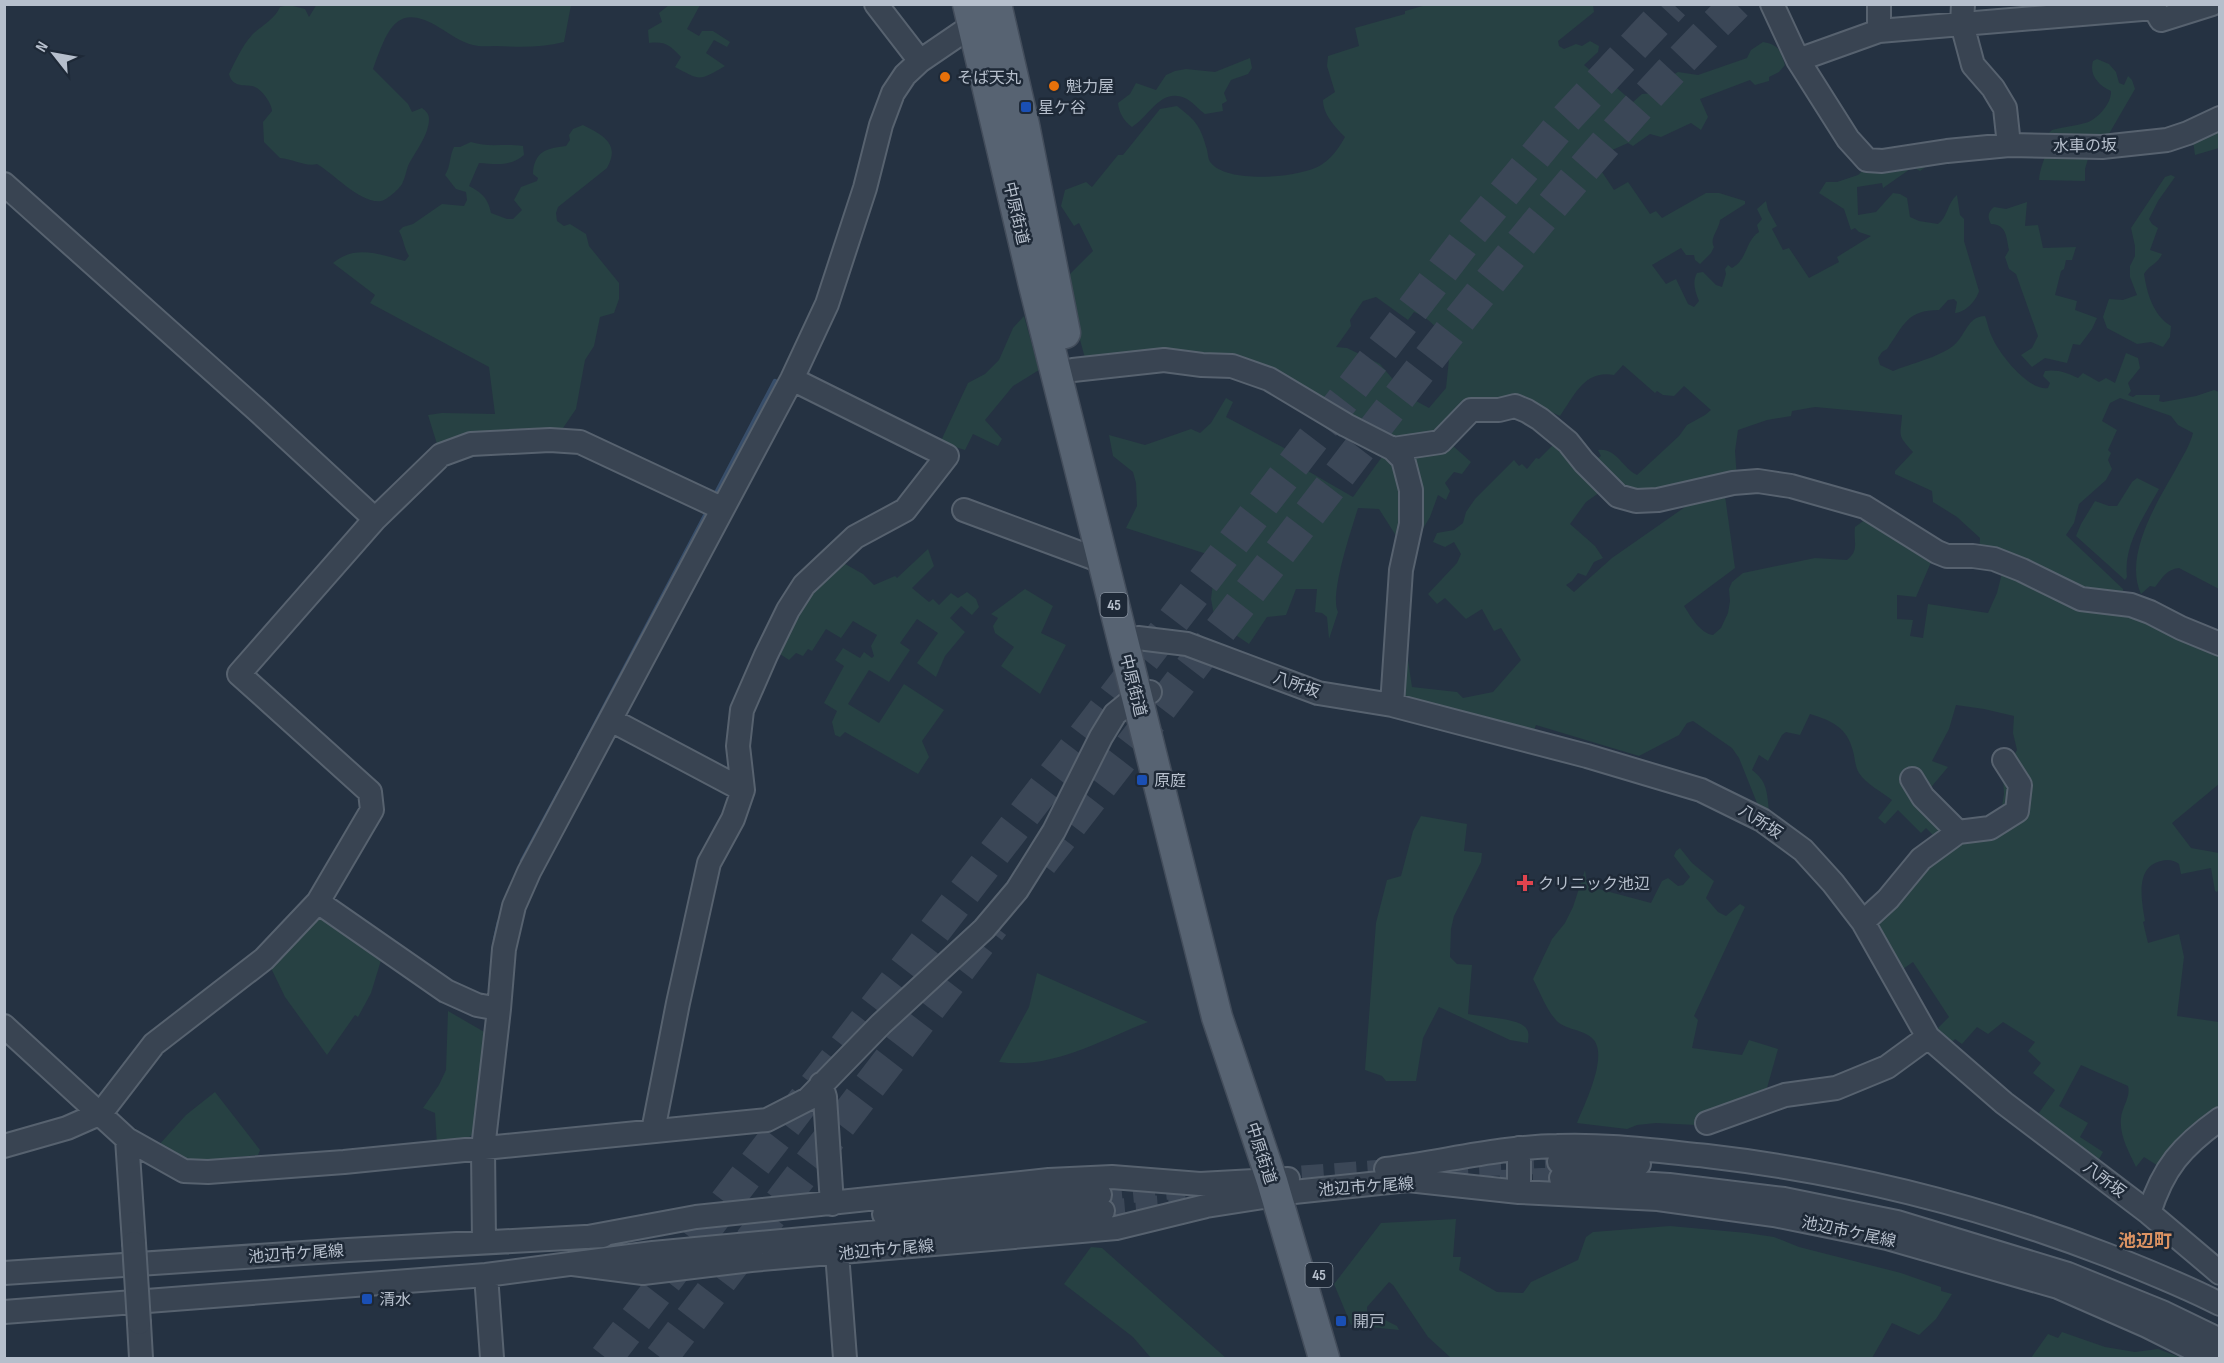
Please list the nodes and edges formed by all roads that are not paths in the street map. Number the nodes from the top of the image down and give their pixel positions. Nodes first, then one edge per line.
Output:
1 (876, 4) edge
2 (1772, 4) edge
3 (1879, 4) edge
4 (2212, 4) edge
5 (1000, 6) edge
6 (2034, 11) edge
7 (1963, 14) edge
8 (970, 15) edge
9 (1879, 31) junction
10 (1798, 60) junction
11 (920, 61) junction
12 (2220, 118) edge
13 (2009, 146) junction
14 (4, 184) edge
15 (1073, 370) junction
16 (792, 379) junction
17 (1393, 449) junction
18 (722, 508) junction
19 (964, 510) dead end
20 (375, 519) junction
21 (1104, 562) junction
22 (1138, 638) junction
23 (2220, 644) edge
24 (1143, 694) junction
25 (1392, 705) junction
26 (611, 720) junction
27 (2004, 760) dead end
28 (1912, 779) dead end
29 (743, 790) junction
30 (1958, 832) junction
31 (318, 902) junction
32 (1863, 922) junction
33 (499, 1009) junction
34 (4, 1026) edge
35 (1928, 1037) junction
36 (821, 1084) junction
37 (101, 1113) junction
38 (2220, 1119) edge
39 (1707, 1123) dead end
40 (653, 1131) junction
41 (127, 1139) junction
42 (4, 1146) edge
43 (1519, 1148) junction
44 (483, 1149) junction
45 (1283, 1187) junction
46 (1519, 1192) junction
47 (1108, 1203) junction
48 (832, 1204) junction
49 (2149, 1213) junction
50 (588, 1237) junction
51 (484, 1242) junction
52 (837, 1253) junction
53 (573, 1264) junction
54 (4, 1273) edge
55 (2220, 1274) edge
56 (486, 1275) junction
57 (2220, 1304) edge
58 (4, 1312) edge
59 (2220, 1319) edge
60 (2220, 1340) edge
61 (840, 1358) edge
62 (141, 1359) edge
63 (492, 1359) edge
64 (1323, 1359) edge
65 (1344, 1359) edge
66 (2211, 1359) edge

1 - 11 street
2 - 10 street
3 - 9 street
4 - 6 street
5 - 8 street
5 - 15 main road, 中原街道 / 45
6 - 7 street
7 - 9 street
7 - 13 street
8 - 11 street
8 - 21 main road, 中原街道 / 45
9 - 10 street
10 - 13 street, 水車の坂
11 - 16 street
12 - 13 street, 水車の坂
14 - 20 street
15 - 17 street
15 - 22 main road, 中原街道 / 45
16 - 18 street
16 - 29 street
17 - 23 street
17 - 25 street
18 - 20 street
18 - 26 street
19 - 21 street
20 - 31 street
21 - 24 main road, 中原街道 / 45
22 - 24 main road, 中原街道 / 45
22 - 25 street, 八所坂
24 - 36 street
24 - 45 main road, 中原街道 / 45
25 - 32 street, 八所坂
26 - 29 street
26 - 33 street
27 - 30 street
28 - 30 street
29 - 40 street
30 - 32 street
31 - 33 street
31 - 37 street
32 - 35 street, 八所坂
33 - 44 street
34 - 37 street
35 - 39 street
35 - 49 street, 八所坂
36 - 40 street
36 - 48 street
37 - 41 street
37 - 42 street
38 - 49 street
40 - 44 street
41 - 44 street
41 - 62 street, bridge
43 - 45 street, 池辺市ケ尾線
43 - 46 street
43 - 57 street, 池辺市ケ尾線
44 - 51 street
45 - 46 street, 池辺市ケ尾線
45 - 47 street, 池辺市ケ尾線
45 - 47 street, 池辺市ケ尾線
45 - 64 main road, 中原街道 / 45
45 - 65 main road, 中原街道 / 45
46 - 66 street, 池辺市ケ尾線
47 - 48 street, 池辺市ケ尾線
47 - 50 street, 池辺市ケ尾線
47 - 52 street, 池辺市ケ尾線
47 - 53 street, 池辺市ケ尾線
48 - 50 street, 池辺市ケ尾線
49 - 55 street, 八所坂
50 - 51 street, 池辺市ケ尾線
51 - 54 street, 池辺市ケ尾線
52 - 53 street, 池辺市ケ尾線
52 - 61 street
53 - 56 street, 池辺市ケ尾線
56 - 58 street, 池辺市ケ尾線
56 - 63 street
59 - 60 street, 池辺市ケ尾線

